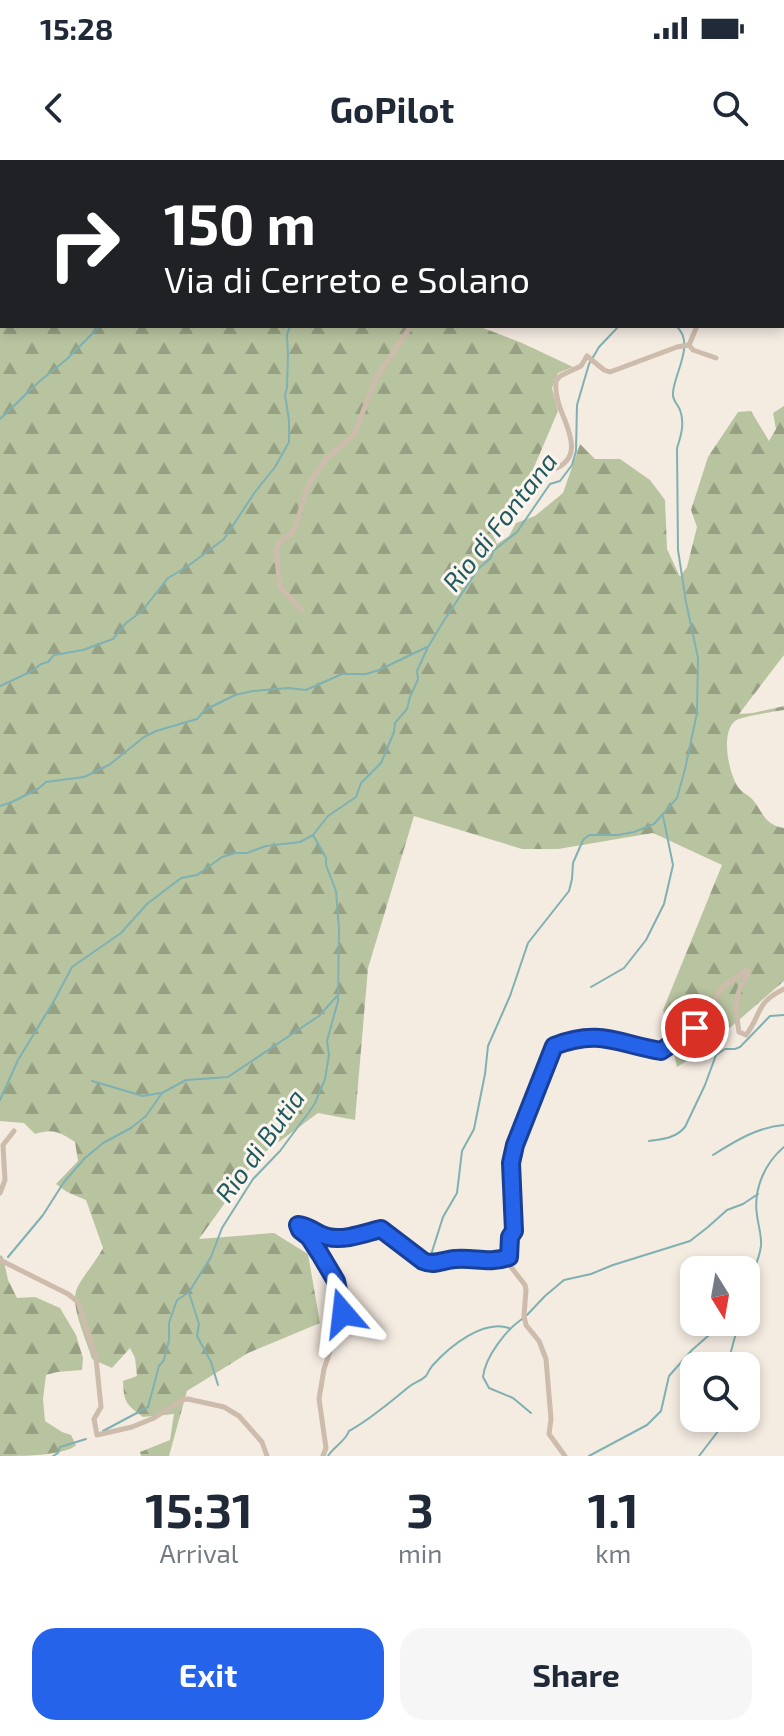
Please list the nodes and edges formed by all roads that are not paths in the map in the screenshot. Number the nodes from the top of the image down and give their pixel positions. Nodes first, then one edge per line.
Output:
1 (410, 328) edge
2 (696, 328) edge
3 (689, 345) junction
4 (716, 358) dead end
5 (552, 470) dead end
6 (302, 610) dead end
7 (784, 989) edge
8 (14, 1131) dead end
9 (0, 1193) edge
10 (509, 1257) junction
11 (0, 1260) edge
12 (267, 1456) edge
13 (323, 1456) edge
14 (565, 1456) edge

1 - 6 street
2 - 3 street
3 - 4 street
3 - 5 street
7 - 10 street
8 - 9 street
10 - 13 street
10 - 14 street
11 - 12 street

